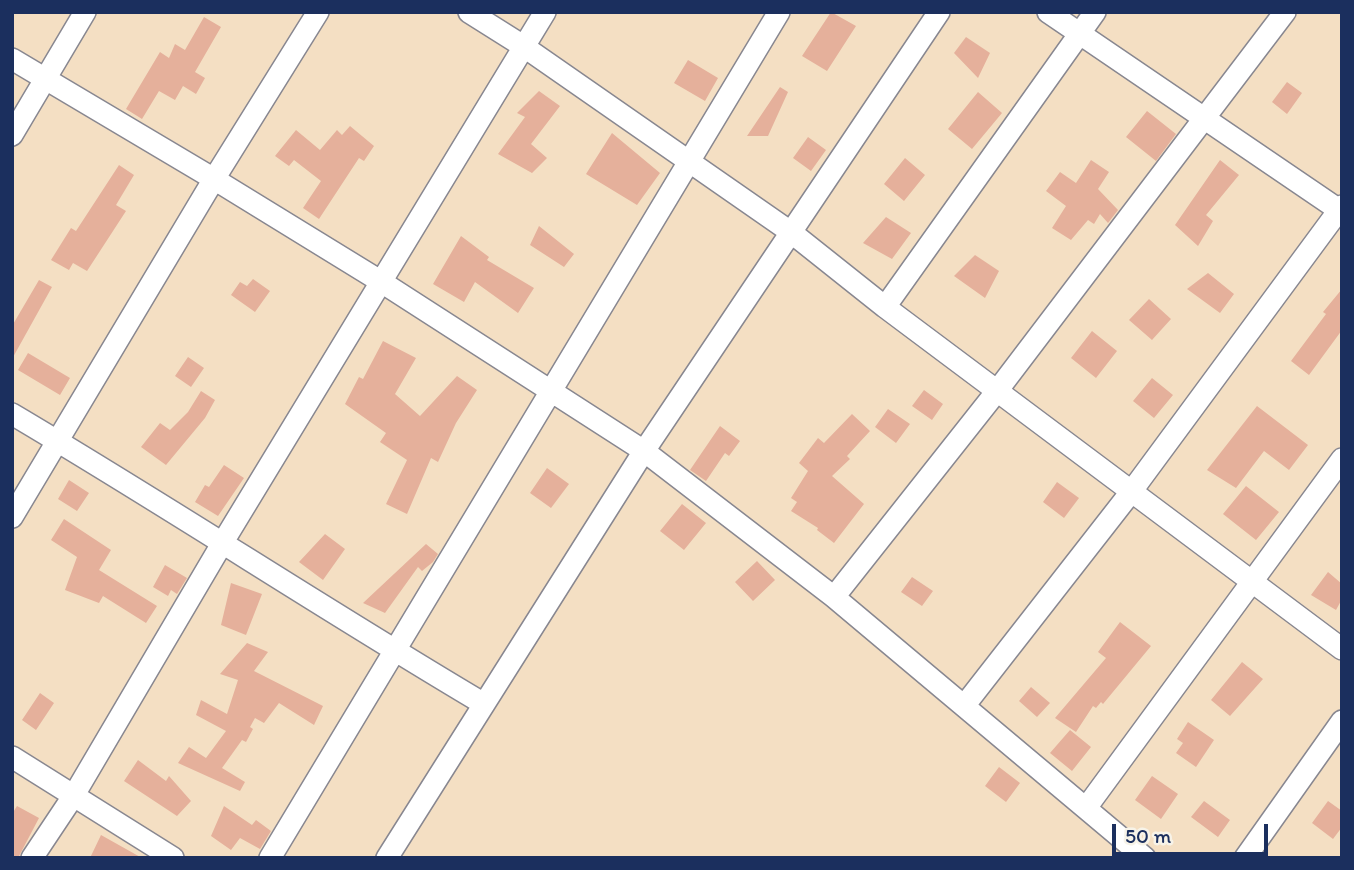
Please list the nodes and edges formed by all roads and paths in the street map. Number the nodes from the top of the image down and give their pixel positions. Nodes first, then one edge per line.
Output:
1 (85, 12) edge
2 (318, 12) edge
3 (469, 12) edge
4 (544, 12) edge
5 (779, 12) edge
6 (939, 12) edge
7 (1048, 12) edge
8 (1095, 12) edge
9 (1285, 12) edge
10 (1079, 35) junction
11 (523, 46) junction
12 (12, 59) edge
13 (46, 79) junction
14 (1203, 118) junction
15 (12, 135) edge
16 (688, 163) junction
17 (214, 179) junction
18 (1341, 209) edge
19 (792, 233) junction
20 (380, 281) junction
21 (885, 307) junction
22 (551, 391) junction
23 (997, 391) junction
24 (12, 414) edge
25 (57, 441) junction
26 (644, 452) junction
27 (1342, 459) edge
28 (1131, 492) junction
29 (12, 517) edge
30 (223, 542) junction
31 (1253, 583) junction
32 (834, 597) junction
33 (1342, 649) edge
34 (394, 651) junction
35 (484, 704) junction
36 (964, 706) junction
37 (1342, 721) edge
38 (12, 757) edge
39 (74, 795) junction
40 (1086, 808) junction
41 (32, 858) edge
42 (173, 858) edge
43 (270, 858) edge
44 (387, 858) edge
45 (1145, 858) edge
46 (1245, 858) edge

1 - 13 street
2 - 17 street
3 - 11 street
4 - 11 street
5 - 16 street
6 - 19 street
7 - 10 street
8 - 10 street
9 - 14 street
10 - 14 street
10 - 21 street
11 - 16 street
11 - 20 street
12 - 13 street
13 - 15 street
13 - 17 street
14 - 18 street
14 - 23 street
16 - 19 street
16 - 22 street
17 - 20 street
17 - 25 street
18 - 28 street
19 - 21 street
19 - 26 street
20 - 22 street
20 - 30 street
21 - 23 street
22 - 26 street
22 - 34 street
23 - 28 street
23 - 32 street
24 - 25 street
25 - 29 street
25 - 30 street
26 - 32 street
26 - 35 street
27 - 31 street
28 - 31 street
28 - 36 street
30 - 34 street
30 - 39 street
31 - 33 street
31 - 40 street
32 - 36 street
34 - 35 street
34 - 43 street
35 - 44 street
36 - 40 street
37 - 46 street
38 - 39 street
39 - 41 street
39 - 42 street
40 - 45 street

